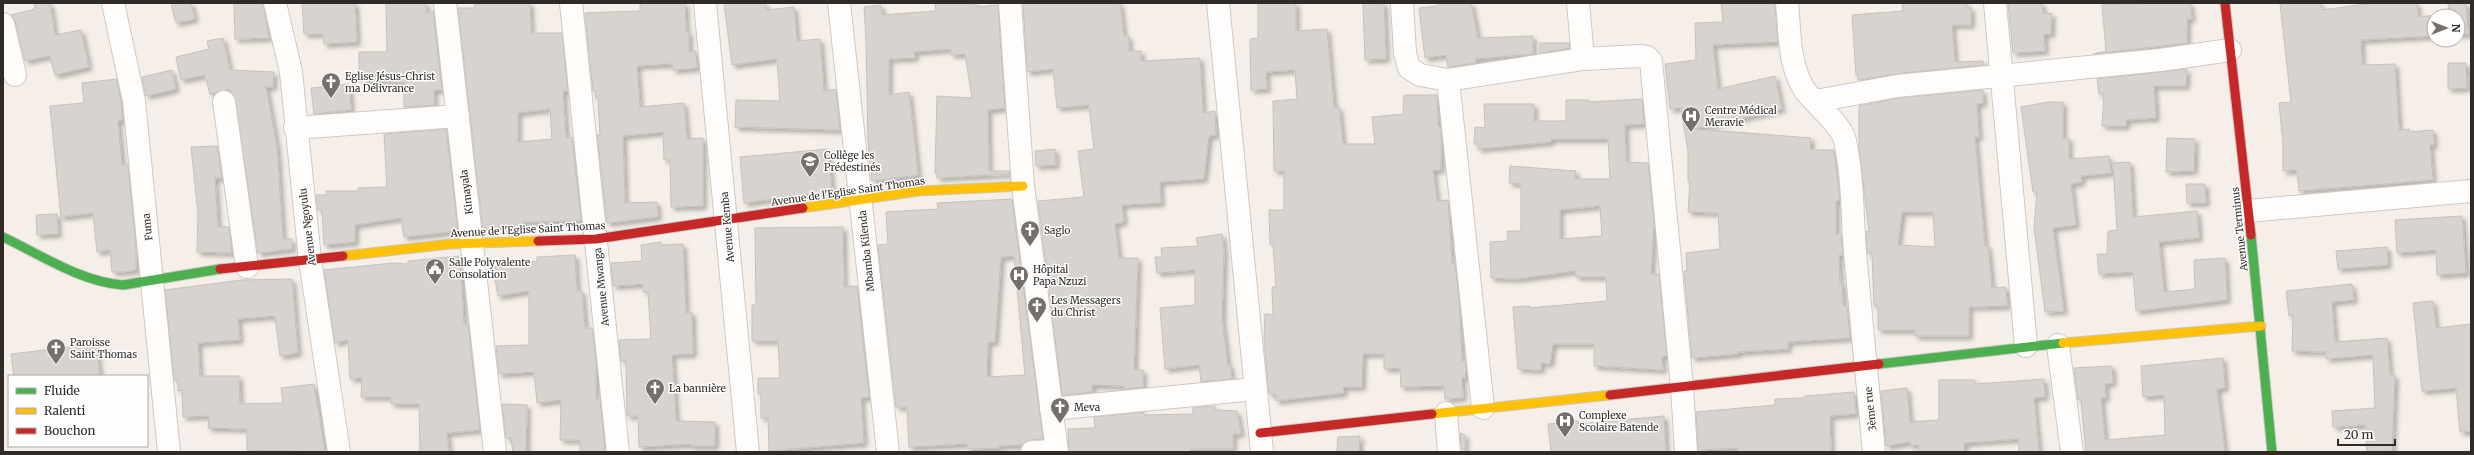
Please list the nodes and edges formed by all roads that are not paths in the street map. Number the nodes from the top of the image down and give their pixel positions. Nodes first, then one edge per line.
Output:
1 (113, 3) edge
2 (275, 3) edge
3 (444, 3) edge
4 (571, 3) edge
5 (705, 3) edge
6 (839, 3) edge
7 (1010, 3) edge
8 (1218, 3) edge
9 (1402, 3) edge
10 (1578, 3) edge
11 (1787, 3) edge
12 (1994, 3) edge
13 (2225, 3) edge
14 (3, 24) edge
15 (2230, 50) junction
16 (1583, 59) junction
17 (15, 75) dead end
18 (2002, 75) junction
19 (1448, 80) junction
20 (1816, 101) junction
21 (224, 102) dead end
22 (458, 116) junction
23 (295, 128) junction
24 (1023, 186) junction
25 (2471, 191) edge
26 (860, 199) junction
27 (2248, 211) junction
28 (726, 219) junction
29 (3, 237) edge
30 (596, 239) junction
31 (472, 242) junction
32 (310, 260) junction
33 (247, 267) junction
34 (153, 278) junction
35 (2261, 326) junction
36 (2058, 345) junction
37 (2026, 346) junction
38 (1866, 366) junction
39 (1682, 388) junction
40 (1256, 389) junction
41 (1483, 408) junction
42 (1051, 409) junction
43 (1446, 413) junction
44 (1261, 442) edge
45 (169, 452) edge
46 (339, 452) edge
47 (495, 452) edge
48 (618, 452) edge
49 (748, 452) edge
50 (888, 452) edge
51 (1032, 452) edge
52 (1057, 452) edge
53 (1449, 452) edge
54 (1686, 452) edge
55 (1874, 452) edge
56 (2072, 452) edge
57 (2272, 452) edge

1 - 34 street, Fuma
2 - 23 street, Avenue Ngoyulu
3 - 22 street, Kimayala
4 - 30 street, Avenue Mwanga
5 - 28 street, Avenue Kemba
6 - 26 street, Mbamba Kilenda
7 - 24 street
8 - 40 street
9 - 19 street
10 - 16 street
11 - 20 street, 3ème rue
12 - 18 street
13 - 15 street, Avenue Terminus
14 - 17 street
15 - 18 street
15 - 27 street, Avenue Terminus
16 - 19 street
16 - 39 street
18 - 20 street
18 - 37 street
19 - 41 street
20 - 38 street, 3ème rue
21 - 33 street
22 - 23 street
22 - 31 street, Kimayala
23 - 32 street, Avenue Ngoyulu
24 - 26 street, Avenue de l'Eglise Saint Thomas
24 - 42 street
25 - 27 street
26 - 28 street, Avenue de l'Eglise Saint Thomas
26 - 50 street, Mbamba Kilenda
27 - 35 street, Avenue Terminus
28 - 30 street, Avenue de l'Eglise Saint Thomas
28 - 49 street, Avenue Kemba
29 - 34 street, Avenue de l'Eglise Saint Thomas
30 - 31 street, Avenue de l'Eglise Saint Thomas
30 - 48 street, Avenue Mwanga
31 - 32 street, Avenue de l'Eglise Saint Thomas
31 - 47 street, Kimayala
32 - 33 street, Avenue de l'Eglise Saint Thomas
32 - 46 street, Avenue Ngoyulu
33 - 34 street, Avenue de l'Eglise Saint Thomas
34 - 45 street, Fuma
35 - 36 street
35 - 57 street, Avenue Terminus
36 - 37 street
36 - 56 street
37 - 38 street
38 - 39 street
38 - 55 street, 3ème rue
39 - 41 street
39 - 54 street
40 - 42 street
40 - 44 street
41 - 43 street
42 - 52 street
43 - 44 street
43 - 53 street
51 - 52 street

